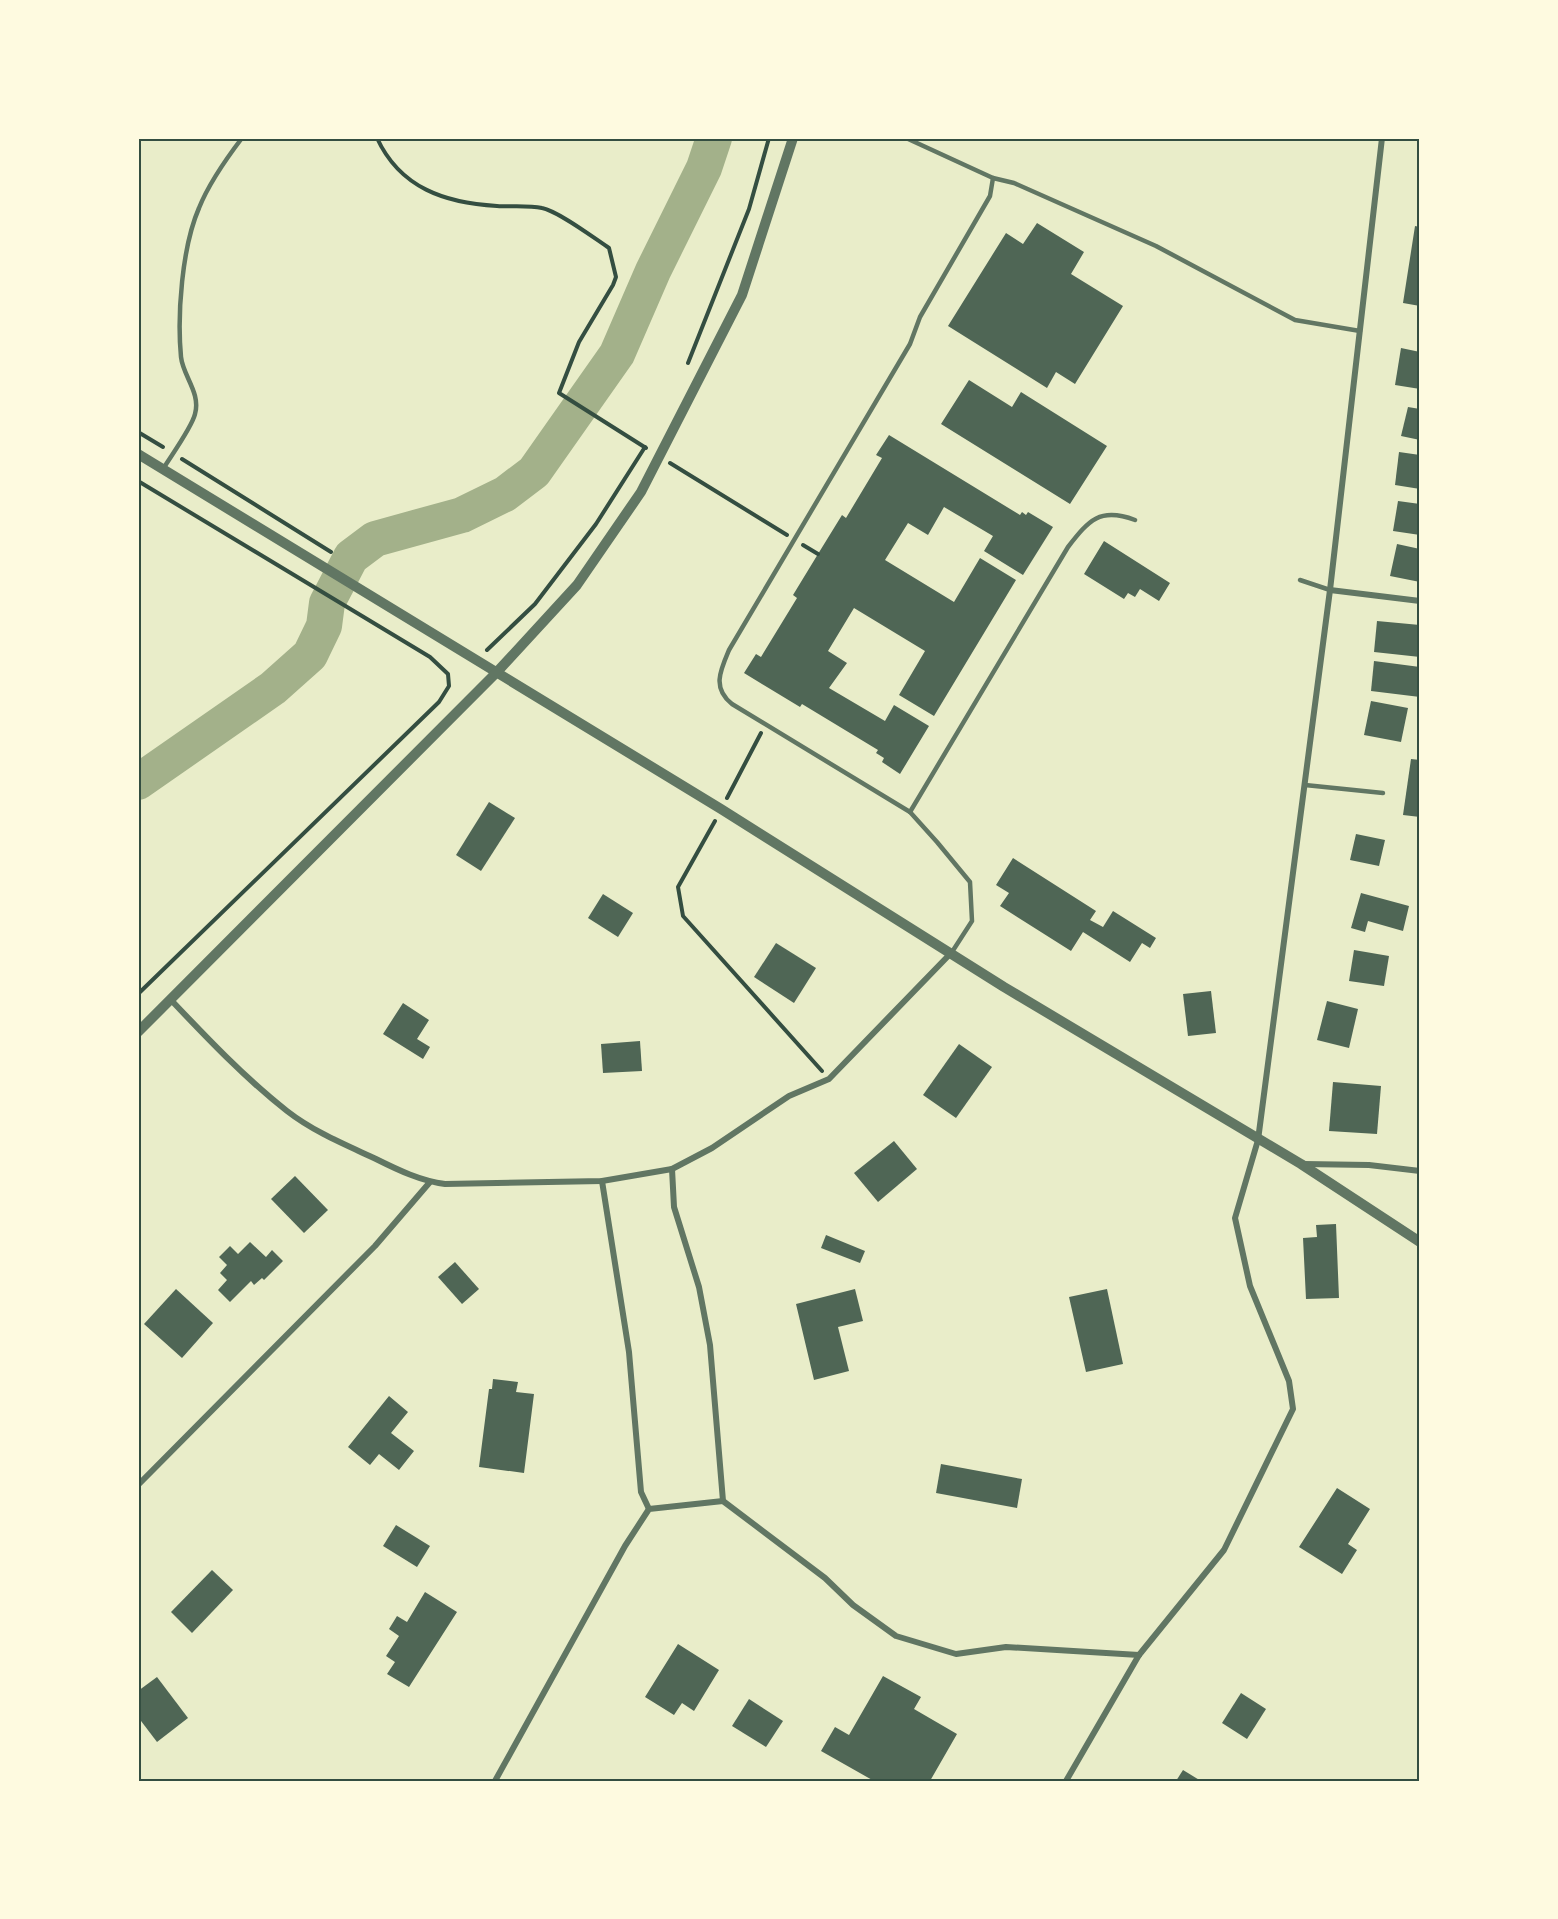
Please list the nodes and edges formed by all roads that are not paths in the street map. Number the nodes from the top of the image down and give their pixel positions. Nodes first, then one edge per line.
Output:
1 (242, 138) edge
2 (793, 138) edge
3 (906, 138) edge
4 (1382, 138) edge
5 (993, 178) junction
6 (1360, 331) junction
7 (138, 454) edge
8 (163, 469) junction
9 (1135, 520) dead end
10 (1300, 580) dead end
11 (1330, 590) junction
12 (1420, 601) edge
13 (496, 672) junction
14 (1305, 785) junction
15 (1383, 792) dead end
16 (910, 812) junction
17 (952, 952) junction
18 (171, 999) junction
19 (138, 1032) edge
20 (1258, 1140) junction
21 (1301, 1164) junction
22 (672, 1169) junction
23 (1420, 1171) edge
24 (602, 1181) junction
25 (430, 1182) junction
26 (1420, 1242) edge
27 (138, 1485) edge
28 (723, 1501) junction
29 (649, 1509) junction
30 (1139, 1655) junction
31 (495, 1781) edge
32 (1066, 1781) edge

1 - 8 lane
2 - 13 street
3 - 5 lane
4 - 6 street
5 - 6 lane
5 - 16 lane
6 - 11 street
7 - 8 street
8 - 13 street
9 - 16 lane
10 - 11 lane
11 - 12 street
11 - 14 street
13 - 17 street
13 - 18 street
14 - 15 lane
14 - 20 street
16 - 17 lane
17 - 20 street
17 - 22 street
18 - 19 street
18 - 25 street
20 - 21 street
20 - 30 street
21 - 23 street
21 - 26 street
22 - 24 street
22 - 28 street
24 - 25 street
24 - 29 street
25 - 27 street
28 - 29 street
28 - 30 street
29 - 31 street
30 - 32 street

